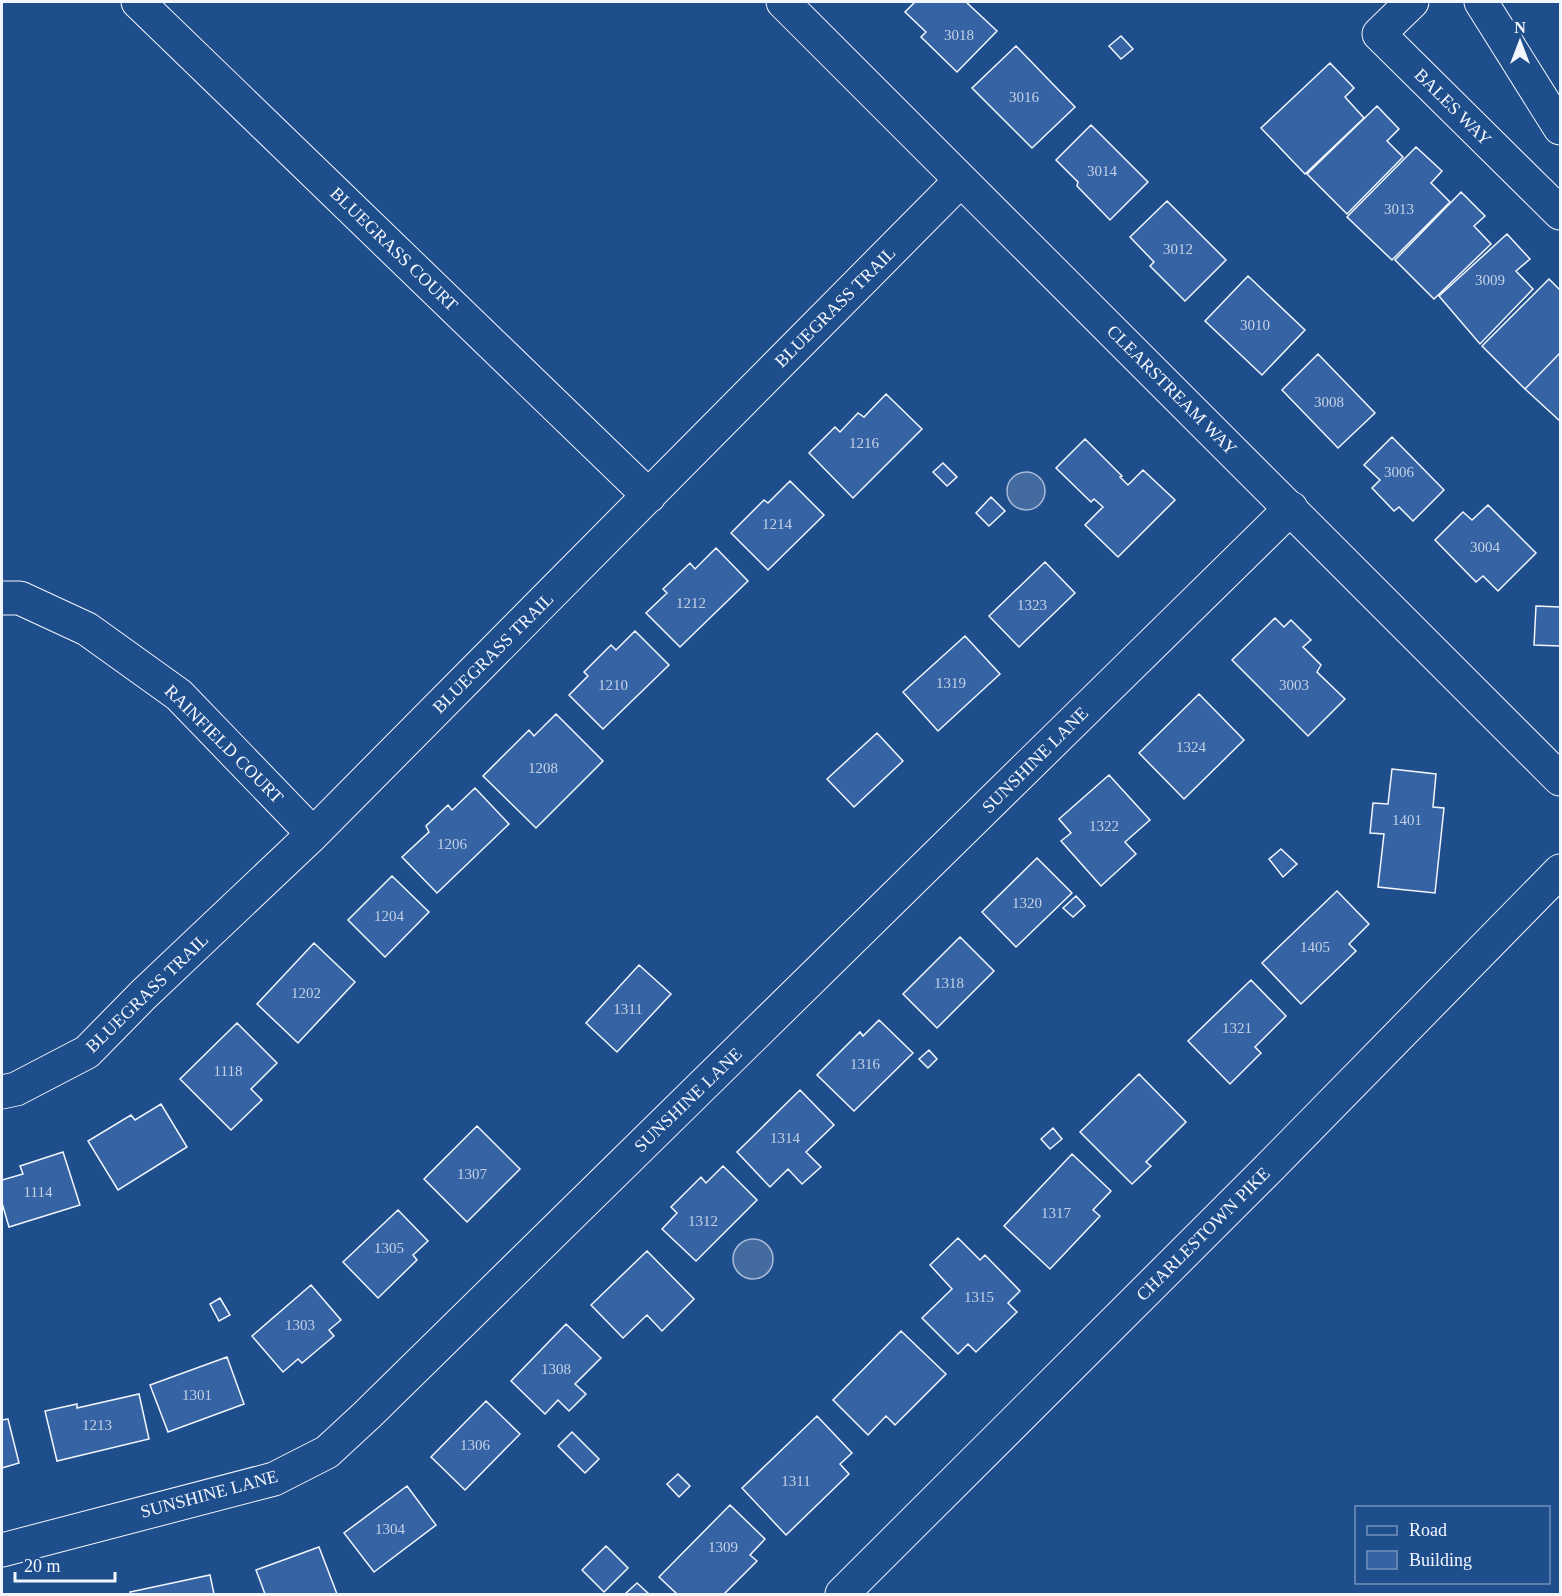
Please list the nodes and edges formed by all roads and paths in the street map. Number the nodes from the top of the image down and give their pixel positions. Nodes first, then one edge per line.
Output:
1 (138, 2) edge
2 (783, 2) edge
3 (1412, 2) edge
4 (1481, 2) edge
5 (1560, 128) edge
6 (961, 180) junction
7 (1560, 213) edge
8 (649, 496) junction
9 (1292, 508) junction
10 (2, 598) edge
11 (1560, 779) edge
12 (313, 834) junction
13 (1560, 871) edge
14 (2, 1092) edge
15 (2, 1550) edge
16 (842, 1594) edge

1 - 8 street, BLUEGRASS COURT
2 - 6 street, CLEARSTREAM WAY
3 - 7 street, BALES WAY
4 - 5 street
6 - 8 street, BLUEGRASS TRAIL
6 - 9 street, CLEARSTREAM WAY
8 - 12 street, BLUEGRASS TRAIL
9 - 11 street, CLEARSTREAM WAY
9 - 15 street, SUNSHINE LANE
10 - 12 street, RAINFIELD COURT
12 - 14 street, BLUEGRASS TRAIL
13 - 16 street, CHARLESTOWN PIKE

